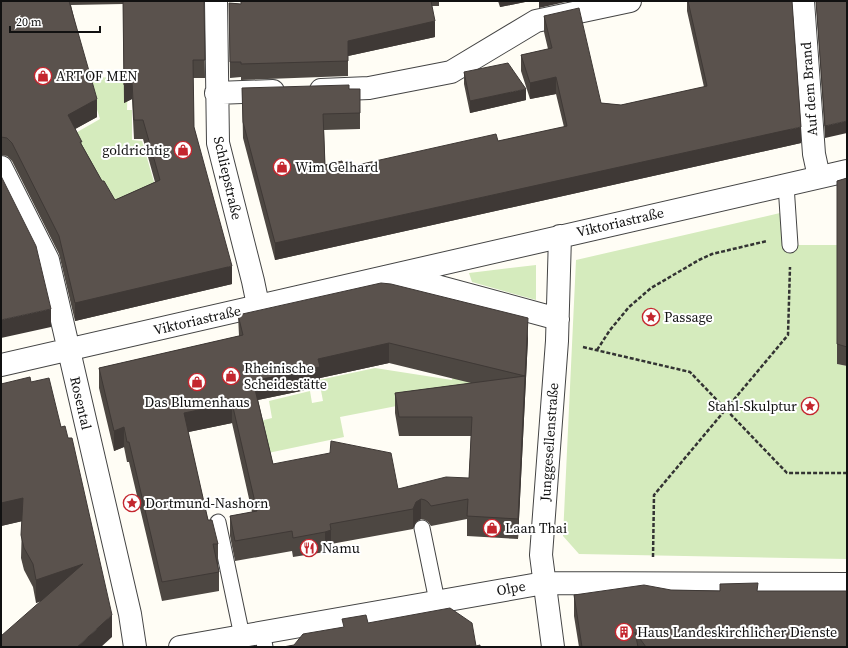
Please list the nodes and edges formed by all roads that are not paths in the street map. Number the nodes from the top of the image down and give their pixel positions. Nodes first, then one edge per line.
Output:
1 (216, 1) edge
2 (630, 1) edge
3 (803, 1) edge
4 (216, 93) junction
5 (1, 167) edge
6 (847, 171) edge
7 (819, 177) junction
8 (786, 185) junction
9 (560, 236) junction
10 (790, 241) road end
11 (393, 274) junction
12 (258, 305) junction
13 (558, 319) junction
14 (69, 350) junction
15 (1, 365) edge
16 (218, 522) dead end
17 (422, 528) dead end
18 (544, 583) junction
19 (847, 584) edge
20 (437, 601) junction
21 (256, 638) edge
22 (135, 647) edge
23 (180, 647) edge
24 (553, 647) edge

1 - 4 street, Schliepstraße
2 - 4 street
3 - 7 street, Auf dem Brand
4 - 12 street, Schliepstraße
5 - 14 street, Rosental
6 - 7 street, Viktoriastraße
7 - 8 street, Viktoriastraße
8 - 9 street, Viktoriastraße
8 - 10 lane
9 - 11 street, Viktoriastraße
9 - 13 street, Junggesellenstraße
11 - 12 street, Viktoriastraße
11 - 13 street, Viktoriastraße
12 - 14 street, Viktoriastraße
13 - 18 street, Junggesellenstraße
14 - 15 street, Viktoriastraße
14 - 22 street, Rosental
16 - 21 lane
17 - 20 lane
18 - 19 street, Olpe
18 - 20 street, Olpe
18 - 24 street, Junggesellenstraße
20 - 21 street, Olpe
21 - 23 street, Olpe

